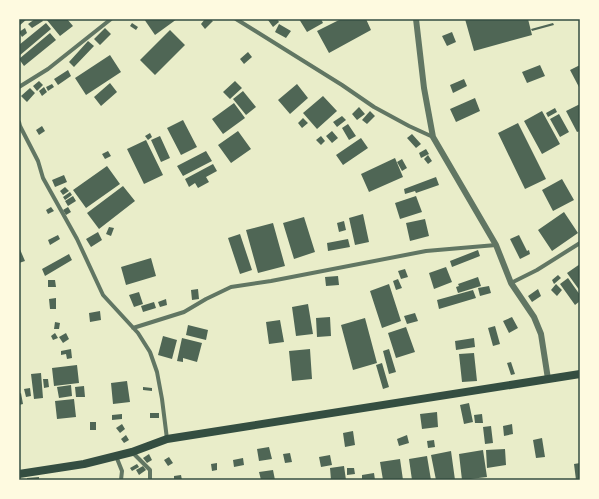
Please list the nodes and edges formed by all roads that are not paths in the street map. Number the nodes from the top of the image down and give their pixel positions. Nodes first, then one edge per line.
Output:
1 (111, 19) edge
2 (236, 19) edge
3 (416, 19) edge
4 (19, 87) edge
5 (19, 122) edge
6 (433, 137) junction
7 (580, 243) edge
8 (496, 245) junction
9 (511, 283) junction
10 (133, 328) junction
11 (580, 374) edge
12 (548, 379) junction
13 (167, 439) junction
14 (132, 452) junction
15 (116, 456) junction
16 (19, 474) edge
17 (121, 480) edge
18 (150, 480) edge

1 - 4 street
2 - 6 street
3 - 6 street
5 - 10 street
6 - 8 street
7 - 9 street
8 - 9 street
8 - 10 street
9 - 12 street
10 - 13 street
11 - 12 main road
12 - 13 main road
13 - 14 main road
14 - 15 main road
14 - 18 street
15 - 16 main road
15 - 17 street

